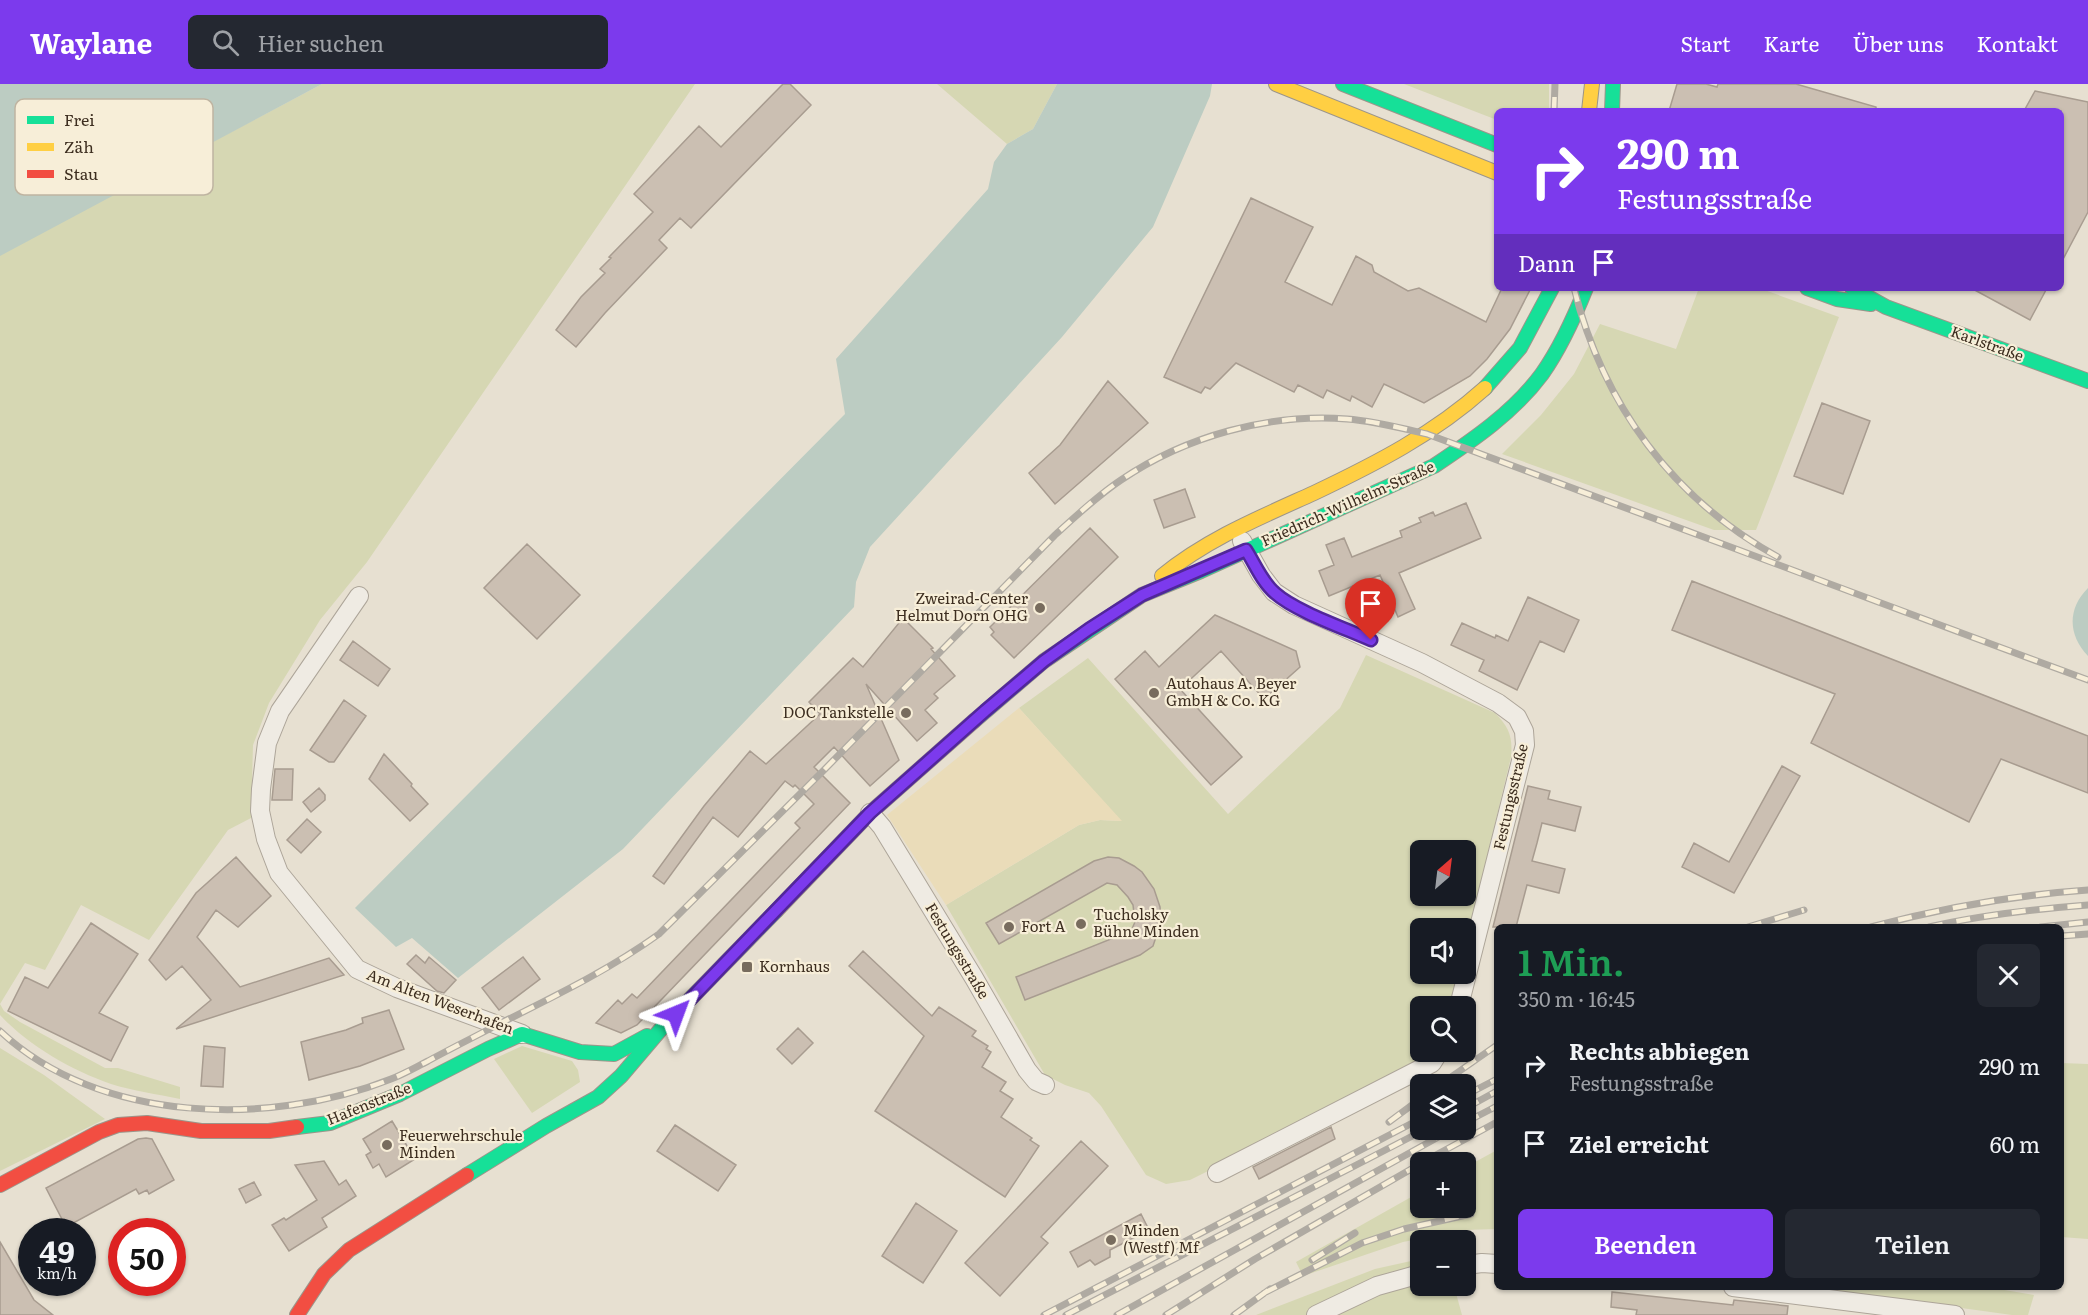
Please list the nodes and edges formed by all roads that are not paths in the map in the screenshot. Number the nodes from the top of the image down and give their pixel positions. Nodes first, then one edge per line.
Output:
1 (1276, 84) edge
2 (1343, 84) edge
3 (1592, 84) edge
4 (1613, 84) edge
5 (1589, 108) edge
6 (1612, 108) edge
7 (1494, 144) edge
8 (1494, 172) edge
9 (1551, 291) edge
10 (1585, 291) edge
11 (1815, 291) edge
12 (1857, 291) edge
13 (1886, 307) junction
14 (2088, 381) edge
15 (1376, 464) junction
16 (1387, 488) junction
17 (1236, 529) junction
18 (1246, 550) junction
19 (1142, 595) junction
20 (359, 596) dead end
21 (870, 813) junction
22 (1462, 996) edge
23 (661, 1029) junction
24 (522, 1034) junction
25 (580, 1052) junction
26 (1432, 1062) edge
27 (591, 1068) dead end
28 (592, 1085) dead end
29 (1046, 1085) dead end
30 (580, 1105) junction
31 (1217, 1173) dead end
32 (0, 1185) edge
33 (1476, 1264) edge
34 (1494, 1264) edge
35 (1410, 1277) edge
36 (1757, 1290) edge
37 (297, 1315) edge
38 (1316, 1315) edge
39 (1955, 1315) edge

1 - 8 main road
2 - 7 main road
3 - 5 main road
4 - 6 main road
9 - 15 main road, Friedrich-Wilhelm-Straße
10 - 16 main road, Friedrich-Wilhelm-Straße
11 - 13 main road, Karlstraße
12 - 13 main road, Karlstraße
13 - 14 main road, Karlstraße
15 - 16 main road
15 - 17 main road, Friedrich-Wilhelm-Straße
16 - 18 main road, Friedrich-Wilhelm-Straße
17 - 18 street, Festungsstraße
17 - 19 main road, Friedrich-Wilhelm-Straße
18 - 19 main road, Friedrich-Wilhelm-Straße
18 - 22 street, Festungsstraße
19 - 21 main road, Friedrich-Wilhelm-Straße
20 - 24 street, Am Alten Weserhafen
21 - 23 main road, Friedrich-Wilhelm-Straße
21 - 29 street, Festungsstraße
23 - 25 main road
23 - 30 main road, Friedrich-Wilhelm-Straße
24 - 25 main road
24 - 32 main road, Hafenstraße
25 - 27 main road
26 - 31 street
28 - 30 main road
30 - 37 main road, Friedrich-Wilhelm-Straße
33 - 34 street
35 - 38 street
36 - 39 street

